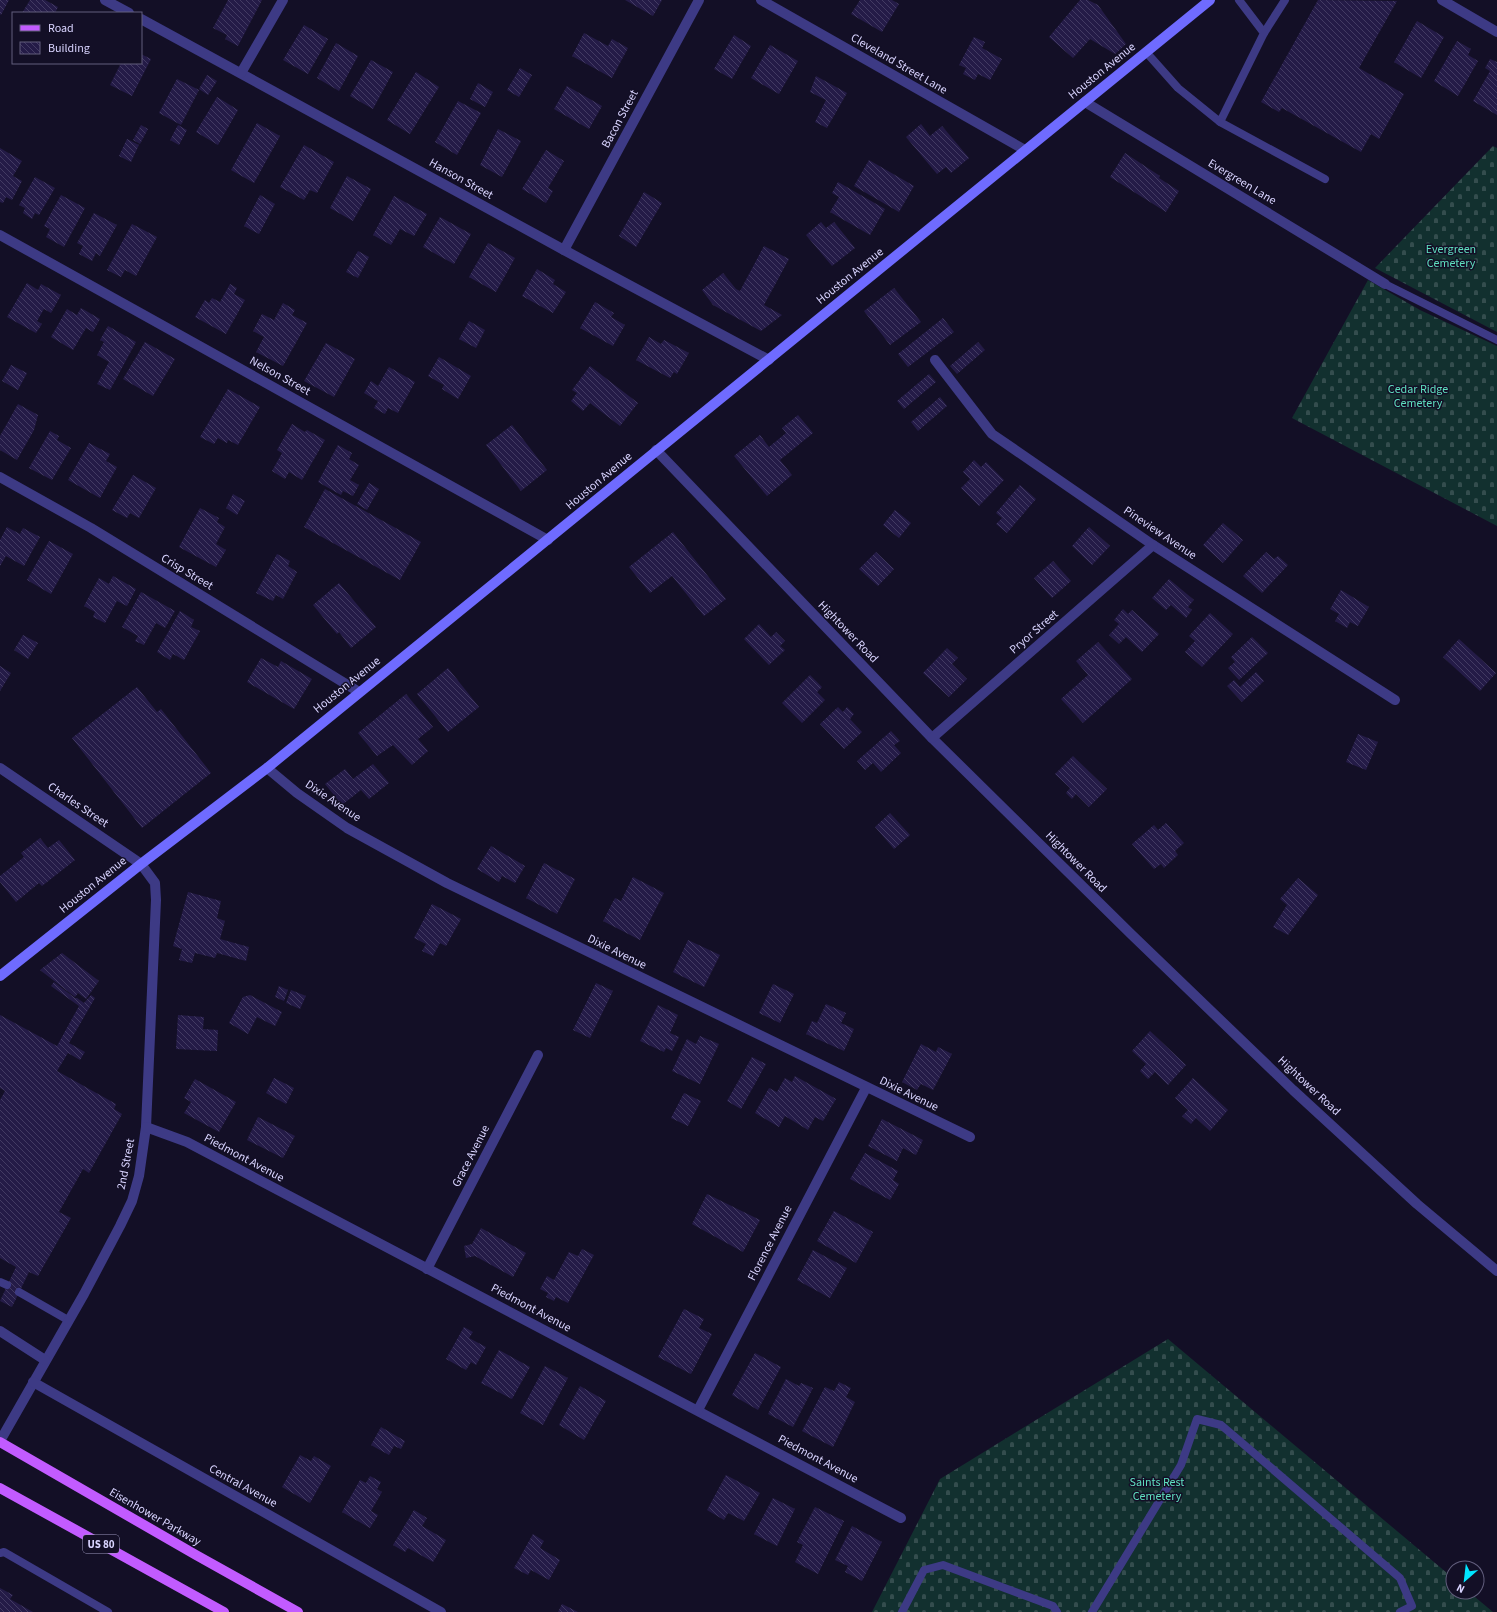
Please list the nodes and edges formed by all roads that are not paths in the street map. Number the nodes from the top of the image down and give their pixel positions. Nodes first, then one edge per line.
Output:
1 (105, 0) edge
2 (283, 0) edge
3 (699, 0) edge
4 (761, 0) edge
5 (1210, 0) edge
6 (1239, 0) edge
7 (1285, 0) edge
8 (1442, 0) edge
9 (127, 12) edge
10 (142, 21) edge
11 (1497, 32) edge
12 (1264, 33) junction
13 (1146, 52) junction
14 (241, 73) junction
15 (1085, 102) junction
16 (1220, 122) junction
17 (1025, 150) junction
18 (1325, 179) dead end
19 (0, 234) edge
20 (564, 250) junction
21 (1385, 284) joint
22 (1497, 340) edge
23 (769, 360) junction
24 (935, 360) dead end
25 (656, 450) junction
26 (0, 477) edge
27 (548, 540) junction
28 (1153, 545) junction
29 (359, 692) junction
30 (1395, 700) dead end
31 (932, 738) junction
32 (0, 768) edge
33 (267, 768) junction
34 (141, 864) junction
35 (0, 976) edge
36 (538, 1055) dead end
37 (866, 1088) junction
38 (146, 1127) junction
39 (970, 1138) dead end
40 (427, 1269) junction
41 (1497, 1271) edge
42 (20, 1292) dead end
43 (68, 1320) junction
44 (0, 1331) edge
45 (45, 1360) junction
46 (33, 1382) junction
47 (698, 1410) junction
48 (0, 1442) edge
49 (0, 1488) edge
50 (901, 1518) dead end
51 (0, 1553) edge
52 (108, 1612) edge
53 (224, 1612) edge
54 (298, 1612) edge
55 (441, 1612) edge
56 (902, 1612) edge
57 (1057, 1612) edge
58 (1092, 1612) edge
59 (1400, 1612) edge

1 - 9 street
2 - 14 street
3 - 20 street, Bacon Street
4 - 17 street, Cleveland Street Lane
5 - 13 street, Houston Avenue
6 - 12 lane
7 - 12 lane
8 - 11 street
10 - 14 street, Hanson Street
12 - 16 lane
13 - 15 street, Houston Avenue
13 - 16 lane
14 - 20 street, Hanson Street
15 - 17 street, Houston Avenue
15 - 21 street, Evergreen Lane
16 - 18 lane
17 - 23 street, Houston Avenue
19 - 27 street, Nelson Street
20 - 23 street, Hanson Street
21 - 22 lane
23 - 25 street, Houston Avenue
24 - 28 street, Pineview Avenue
25 - 27 street, Houston Avenue
25 - 31 street, Hightower Road
26 - 29 street, Crisp Street
27 - 29 street, Houston Avenue
28 - 30 street, Pineview Avenue
28 - 31 street, Pryor Street
29 - 33 street, Houston Avenue
31 - 41 street, Hightower Road
32 - 34 street, Charles Street
33 - 34 street, Houston Avenue
33 - 37 street, Dixie Avenue
34 - 35 street, Houston Avenue
34 - 38 street, 2nd Street
36 - 40 street, Grace Avenue
37 - 39 street, Dixie Avenue
37 - 47 street, Florence Avenue
38 - 40 street, Piedmont Avenue
38 - 43 street, 2nd Street
40 - 47 street, Piedmont Avenue
42 - 43 lane
43 - 45 street, 2nd Street
44 - 45 street
45 - 46 street, 2nd Street
46 - 48 street, 2nd Street
46 - 55 street, Central Avenue
47 - 50 street, Piedmont Avenue
48 - 54 main road, Eisenhower Parkway
49 - 53 main road, US 80
51 - 52 lane
56 - 57 lane
58 - 59 lane

